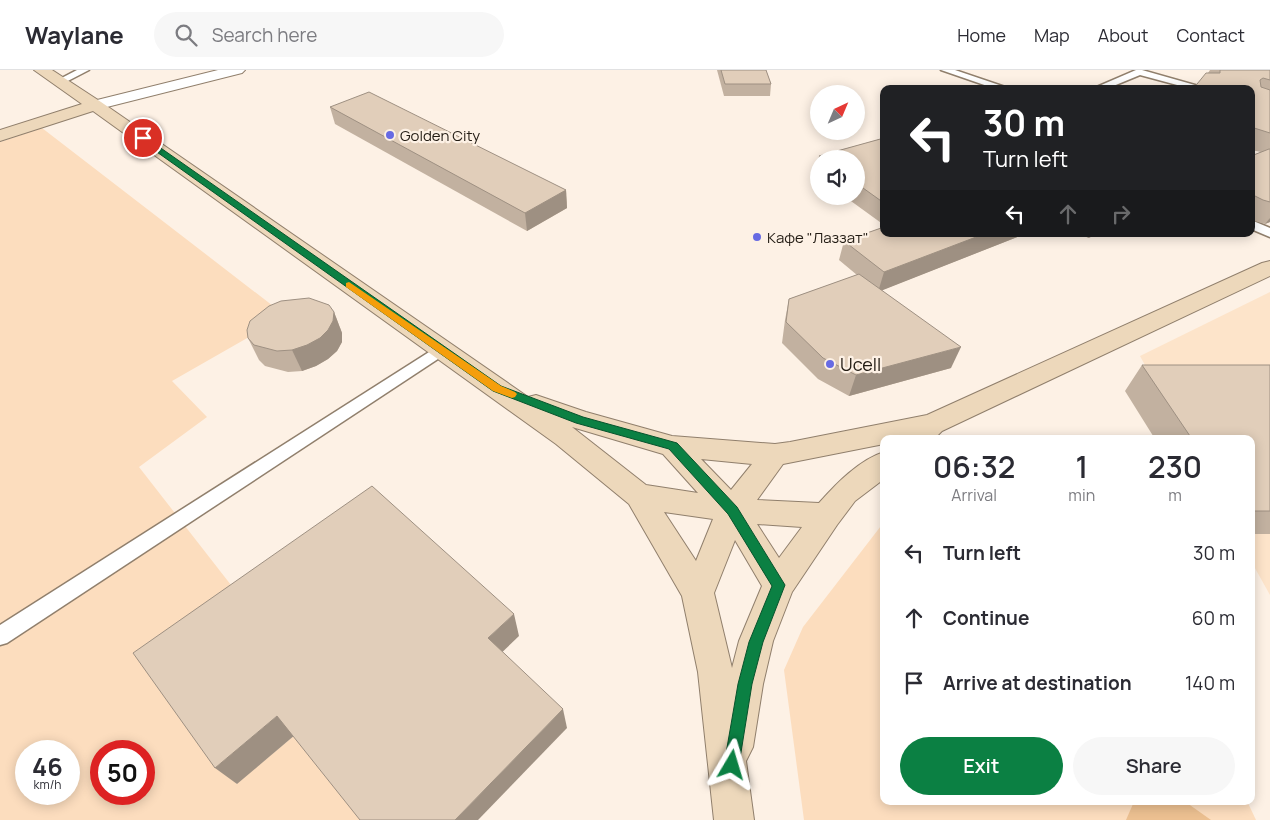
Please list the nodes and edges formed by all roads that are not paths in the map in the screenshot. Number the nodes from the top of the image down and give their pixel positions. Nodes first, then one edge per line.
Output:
1 (42, 70) edge
2 (84, 70) edge
3 (237, 70) edge
4 (946, 70) edge
5 (60, 82) junction
6 (993, 85) edge
7 (1107, 85) edge
8 (1189, 85) edge
9 (95, 105) junction
10 (0, 136) edge
11 (1270, 268) edge
12 (442, 350) junction
13 (497, 388) junction
14 (924, 432) edge
15 (905, 435) edge
16 (880, 439) edge
17 (672, 446) junction
18 (775, 455) junction
19 (880, 466) edge
20 (639, 496) junction
21 (732, 510) junction
22 (826, 516) junction
23 (779, 585) junction
24 (698, 592) junction
25 (0, 636) edge
26 (730, 782) junction
27 (734, 820) edge

1 - 5 main road
2 - 5 lane
3 - 9 street
4 - 6 lane
5 - 9 main road
7 - 8 lane
9 - 10 main road
9 - 12 main road
11 - 14 main road
12 - 13 main road
12 - 25 lane
13 - 17 main road
13 - 20 main road
14 - 15 main road
16 - 18 main road
17 - 18 main road
17 - 21 main road
18 - 21 main road
19 - 22 main road
20 - 21 main road
20 - 24 main road
21 - 22 main road
21 - 23 main road
21 - 24 main road
22 - 23 main road
23 - 26 main road
24 - 26 main road
26 - 27 main road

